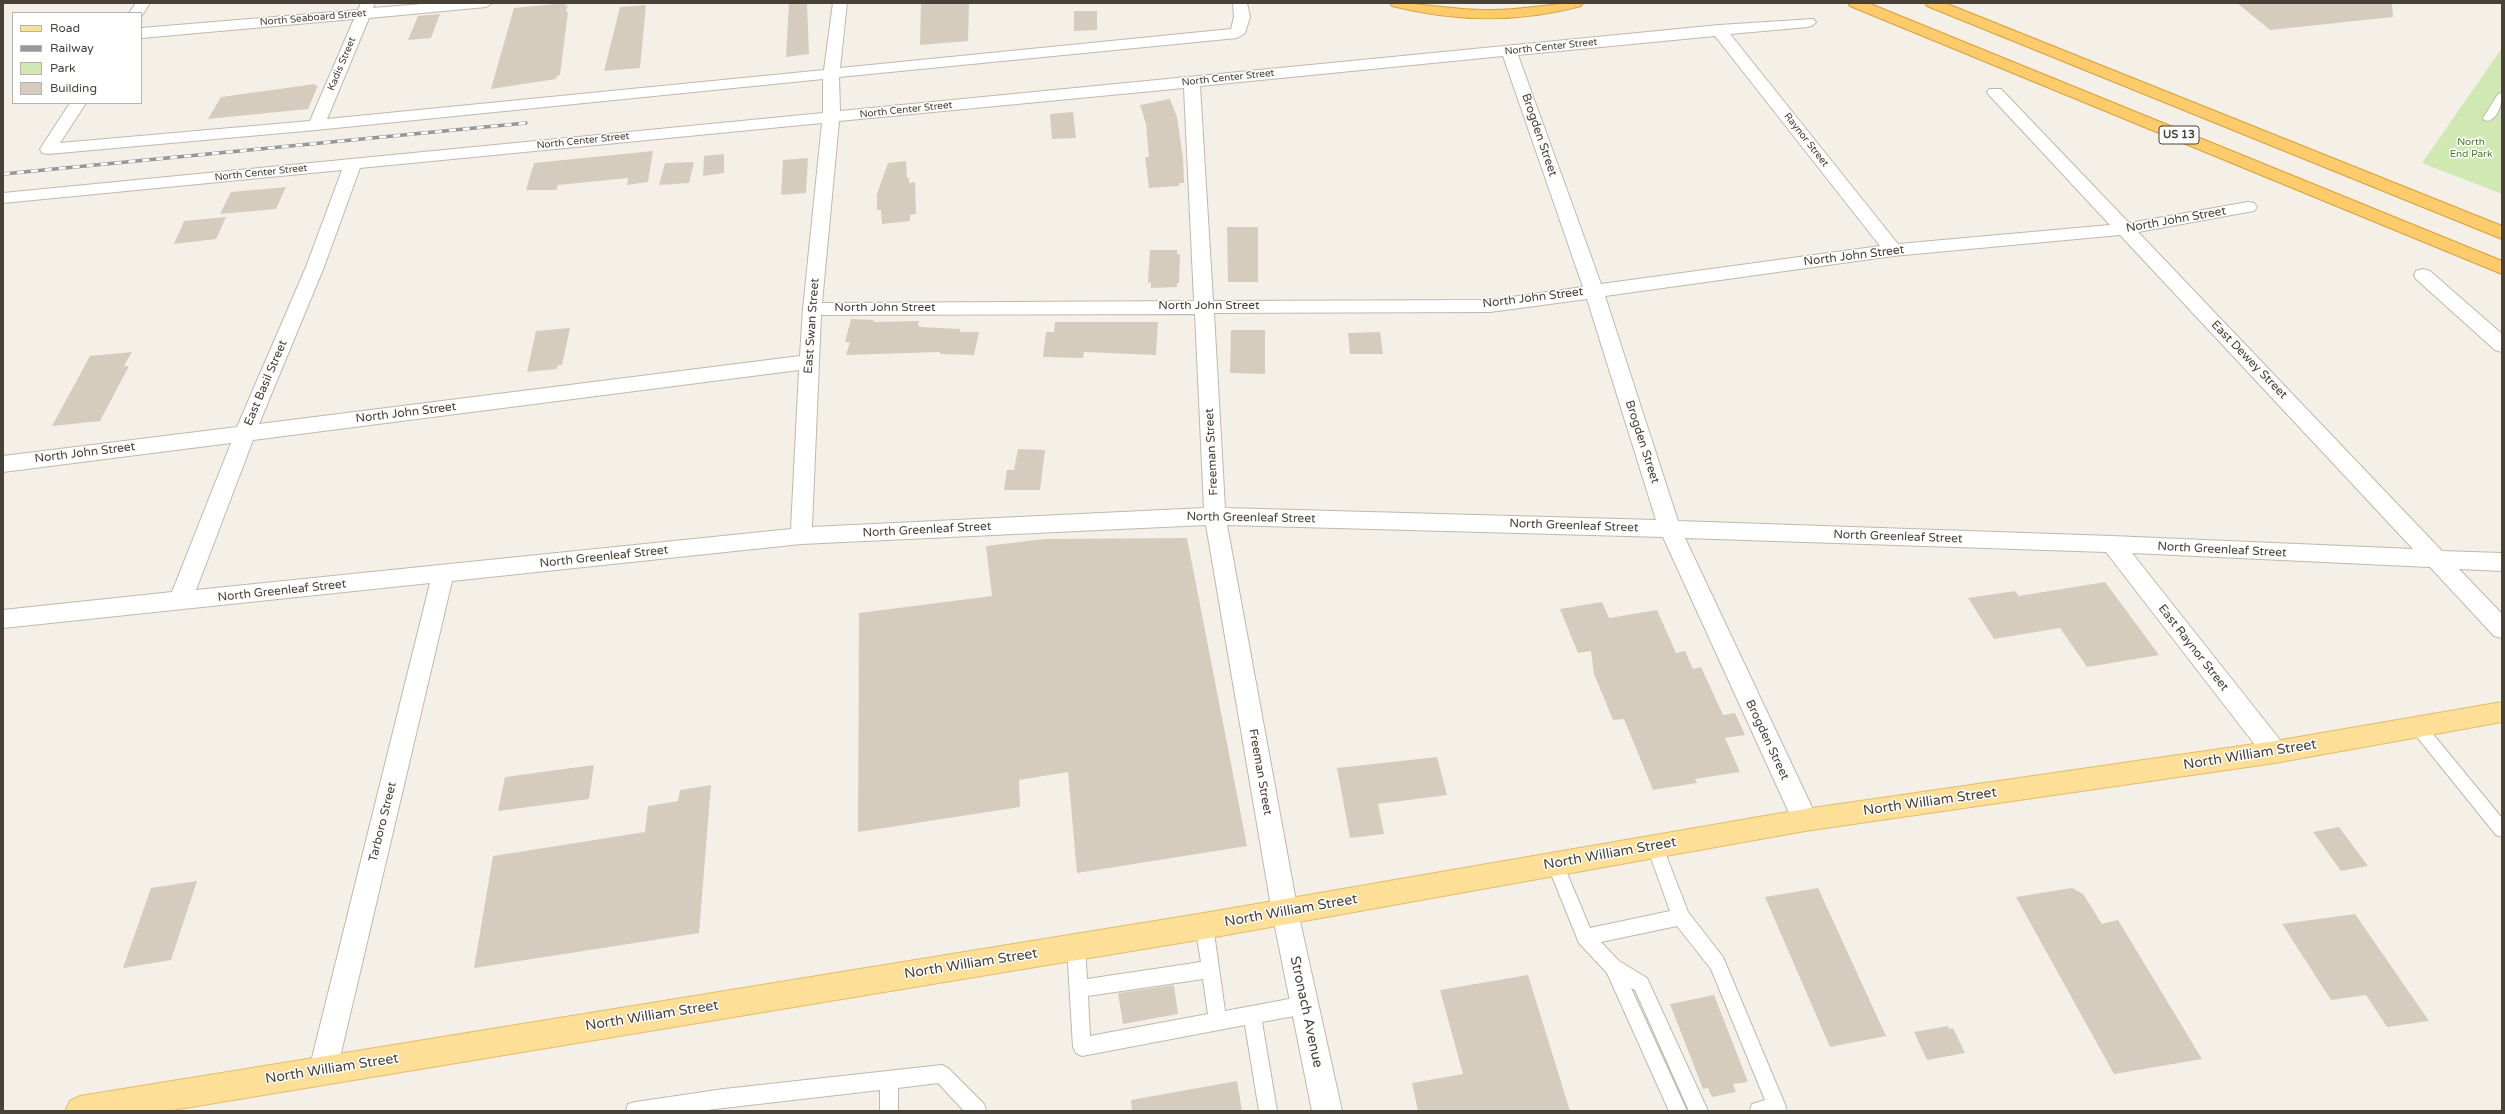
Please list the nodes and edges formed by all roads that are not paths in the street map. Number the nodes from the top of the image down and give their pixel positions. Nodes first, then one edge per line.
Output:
1 (143, 3) edge
2 (486, 3) edge
3 (840, 3) edge
4 (1240, 3) edge
5 (1397, 3) edge
6 (1576, 3) edge
7 (1855, 3) edge
8 (1932, 3) edge
9 (366, 8) edge
10 (138, 12) edge
11 (1808, 22) dead end
12 (1720, 30) junction
13 (142, 33) edge
14 (1509, 51) junction
15 (831, 74) junction
16 (1192, 82) junction
17 (1995, 92) dead end
18 (2502, 96) edge
19 (77, 104) edge
20 (831, 117) junction
21 (2488, 118) dead end
22 (316, 126) junction
23 (353, 164) junction
24 (3, 198) edge
25 (2248, 207) dead end
26 (2125, 229) junction
27 (2502, 233) edge
28 (1893, 250) junction
29 (2502, 268) edge
30 (2423, 275) dead end
31 (1594, 290) junction
32 (1204, 306) junction
33 (812, 309) junction
34 (2502, 345) edge
35 (809, 362) junction
36 (245, 433) junction
37 (3, 464) edge
38 (1215, 516) junction
39 (1670, 529) junction
40 (801, 536) junction
41 (2112, 544) junction
42 (2439, 560) junction
43 (2502, 562) edge
44 (443, 574) junction
45 (180, 602) junction
46 (3, 619) edge
47 (2502, 629) edge
48 (2502, 712) edge
49 (2418, 727) junction
50 (2275, 752) junction
51 (1805, 820) junction
52 (2502, 830) edge
53 (1655, 847) junction
54 (1555, 864) junction
55 (1285, 912) junction
56 (1681, 917) junction
57 (1204, 926) junction
58 (1585, 937) junction
59 (1076, 947) junction
60 (1613, 967) junction
61 (1210, 969) junction
62 (1077, 989) junction
63 (1305, 1005) junction
64 (1252, 1016) junction
65 (1218, 1022) junction
66 (323, 1070) junction
67 (889, 1080) junction
68 (722, 1104) edge
69 (80, 1111) edge
70 (635, 1111) edge
71 (889, 1111) edge
72 (977, 1111) edge
73 (1268, 1111) edge
74 (1327, 1111) edge
75 (1678, 1111) edge
76 (1699, 1111) edge
77 (1759, 1111) edge

1 - 10 street
2 - 9 street, North Seaboard Street
3 - 15 street, East Swan Street
4 - 15 street
5 - 6 highway
7 - 29 highway, US 13
8 - 27 highway, US 13
9 - 13 street, North Seaboard Street
9 - 22 street, Kadis Street
11 - 12 street, North Center Street
12 - 14 street, North Center Street
12 - 28 street, Raynor Street
14 - 16 street, North Center Street
14 - 31 street, Brogden Street
15 - 20 street, East Swan Street
15 - 22 street
16 - 20 street, North Center Street
16 - 32 street, Freeman Street
17 - 26 street, East Dewey Street
18 - 21 lane
19 - 22 street
20 - 23 street, North Center Street
20 - 33 street, East Swan Street
23 - 24 street, North Center Street
23 - 36 street, East Basil Street
25 - 26 street, North John Street
26 - 28 street, North John Street
26 - 42 street, East Dewey Street
28 - 31 street, North John Street
30 - 34 street
31 - 32 street, North John Street
31 - 39 street, Brogden Street
32 - 33 street, North John Street
32 - 38 street, Freeman Street
33 - 35 street, East Swan Street
35 - 36 street, North John Street
35 - 40 street, East Swan Street
36 - 37 street, North John Street
36 - 45 street, East Basil Street
38 - 39 street, North Greenleaf Street
38 - 40 street, North Greenleaf Street
38 - 55 street, Freeman Street
39 - 41 street, North Greenleaf Street
39 - 51 street, Brogden Street
40 - 44 street, North Greenleaf Street
41 - 42 street, North Greenleaf Street
41 - 50 street, East Raynor Street
42 - 43 street, North Greenleaf Street
42 - 47 street, East Dewey Street
44 - 45 street, North Greenleaf Street
44 - 66 street, Tarboro Street
45 - 46 street, North Greenleaf Street
48 - 49 main road, North William Street
49 - 50 main road, North William Street
49 - 52 lane
50 - 51 main road, North William Street
51 - 53 main road, North William Street
53 - 54 main road, North William Street
53 - 56 lane
54 - 55 main road, North William Street
54 - 58 lane
55 - 57 main road, North William Street
55 - 63 street, Stronach Avenue
56 - 58 lane
56 - 77 lane
57 - 59 main road, North William Street
57 - 61 lane
58 - 60 lane
59 - 62 lane
59 - 66 main road, North William Street
60 - 75 lane
60 - 76 lane
61 - 62 lane
61 - 65 lane
62 - 65 lane
63 - 64 lane
63 - 74 street, Stronach Avenue
64 - 65 lane
64 - 73 lane
66 - 69 main road, North William Street
67 - 68 lane
67 - 71 lane
67 - 72 lane
68 - 70 lane

